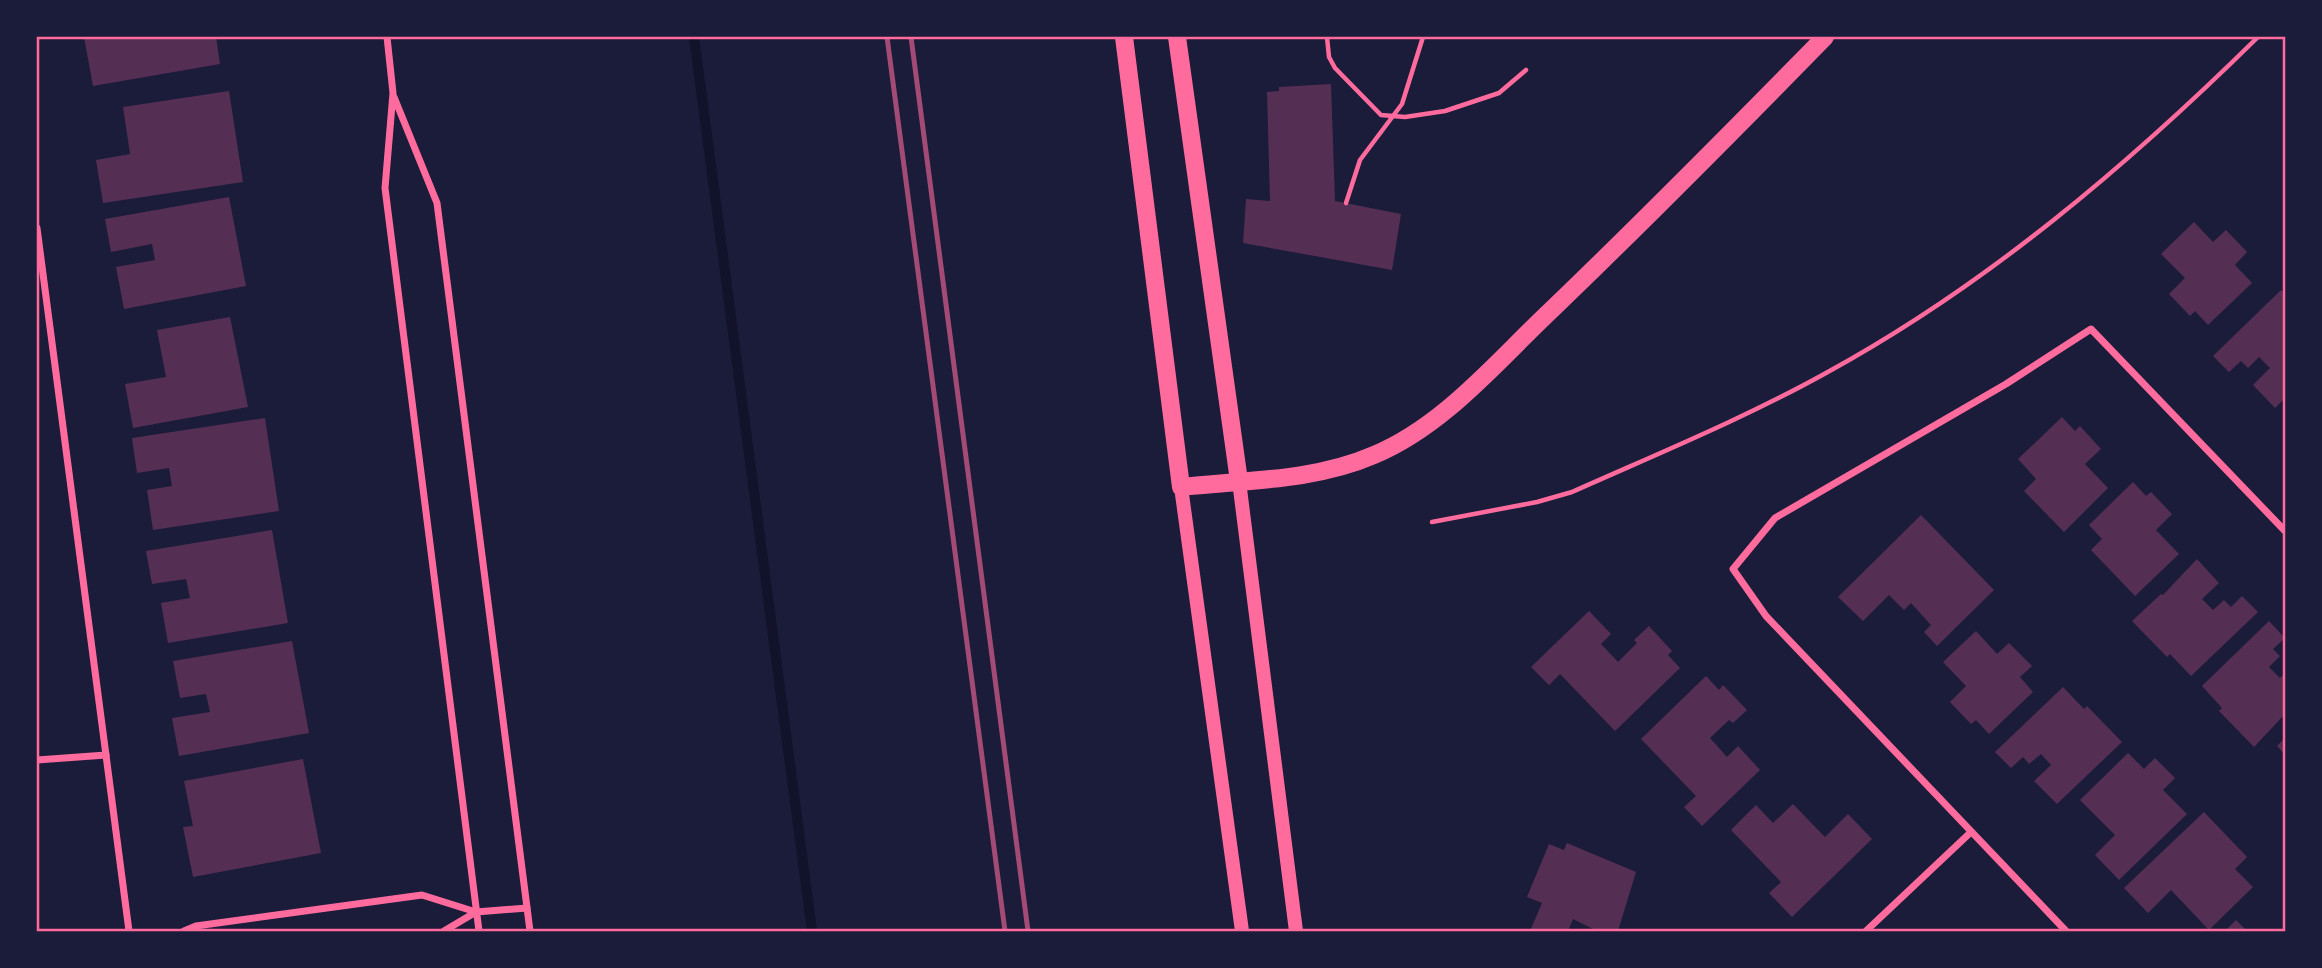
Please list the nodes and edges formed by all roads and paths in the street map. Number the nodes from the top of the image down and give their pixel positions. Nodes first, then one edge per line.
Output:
1 (387, 37) edge
2 (1124, 37) edge
3 (1177, 37) edge
4 (1327, 37) edge
5 (1423, 37) edge
6 (1825, 37) edge
7 (2258, 37) edge
8 (1526, 70) dead end
9 (393, 93) junction
10 (1392, 117) junction
11 (1346, 203) dead end
12 (37, 228) edge
13 (39, 259) edge
14 (1239, 481) junction
15 (1181, 487) junction
16 (1433, 522) dead end
17 (2285, 531) edge
18 (106, 755) junction
19 (37, 760) edge
20 (1971, 832) junction
21 (527, 908) junction
22 (476, 912) junction
23 (130, 931) edge
24 (184, 931) edge
25 (444, 931) edge
26 (479, 931) edge
27 (530, 931) edge
28 (1242, 931) edge
29 (1296, 931) edge
30 (1866, 931) edge
31 (2066, 931) edge

1 - 9 street
2 - 15 main road
3 - 14 main road
4 - 10 path
5 - 10 path
6 - 14 main road
7 - 16 path
8 - 10 path
9 - 21 street
9 - 22 street
10 - 11 path
12 - 13 street
13 - 18 street
14 - 15 main road
14 - 29 main road
15 - 28 main road
17 - 20 street
18 - 19 street
18 - 23 street
20 - 30 street
20 - 31 street
21 - 22 street
21 - 27 street
22 - 24 street
22 - 25 street
22 - 26 street

